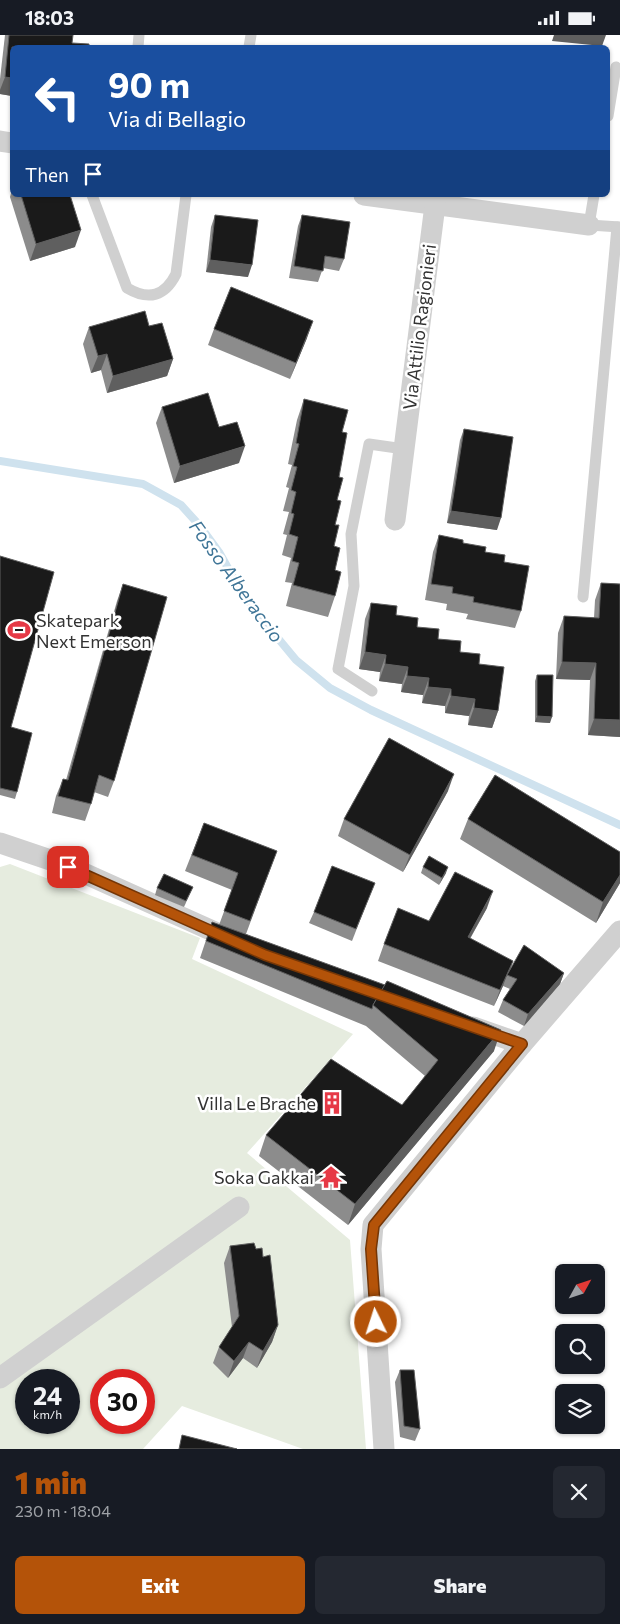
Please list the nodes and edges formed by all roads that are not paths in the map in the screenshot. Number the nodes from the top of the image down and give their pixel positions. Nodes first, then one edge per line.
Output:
1 (616, 67) dead end
2 (610, 104) edge
3 (93, 197) edge
4 (186, 197) edge
5 (378, 197) edge
6 (594, 197) edge
7 (435, 205) junction
8 (589, 225) junction
9 (619, 227) edge
10 (404, 449) junction
11 (396, 520) dead end
12 (583, 597) dead end
13 (372, 691) dead end
14 (0, 843) edge
15 (620, 931) edge
16 (256, 951) edge
17 (458, 1022) edge
18 (522, 1044) junction
19 (239, 1207) dead end
20 (0, 1378) edge
21 (384, 1449) edge

1 - 2 lane
3 - 4 lane
5 - 7 street
6 - 8 lane
7 - 8 street
7 - 10 street, Via Attilio Ragionieri
8 - 9 lane
9 - 12 lane
10 - 11 street, Via Attilio Ragionieri
10 - 13 lane
14 - 16 street
15 - 18 street
17 - 18 street
18 - 21 street
19 - 20 street

